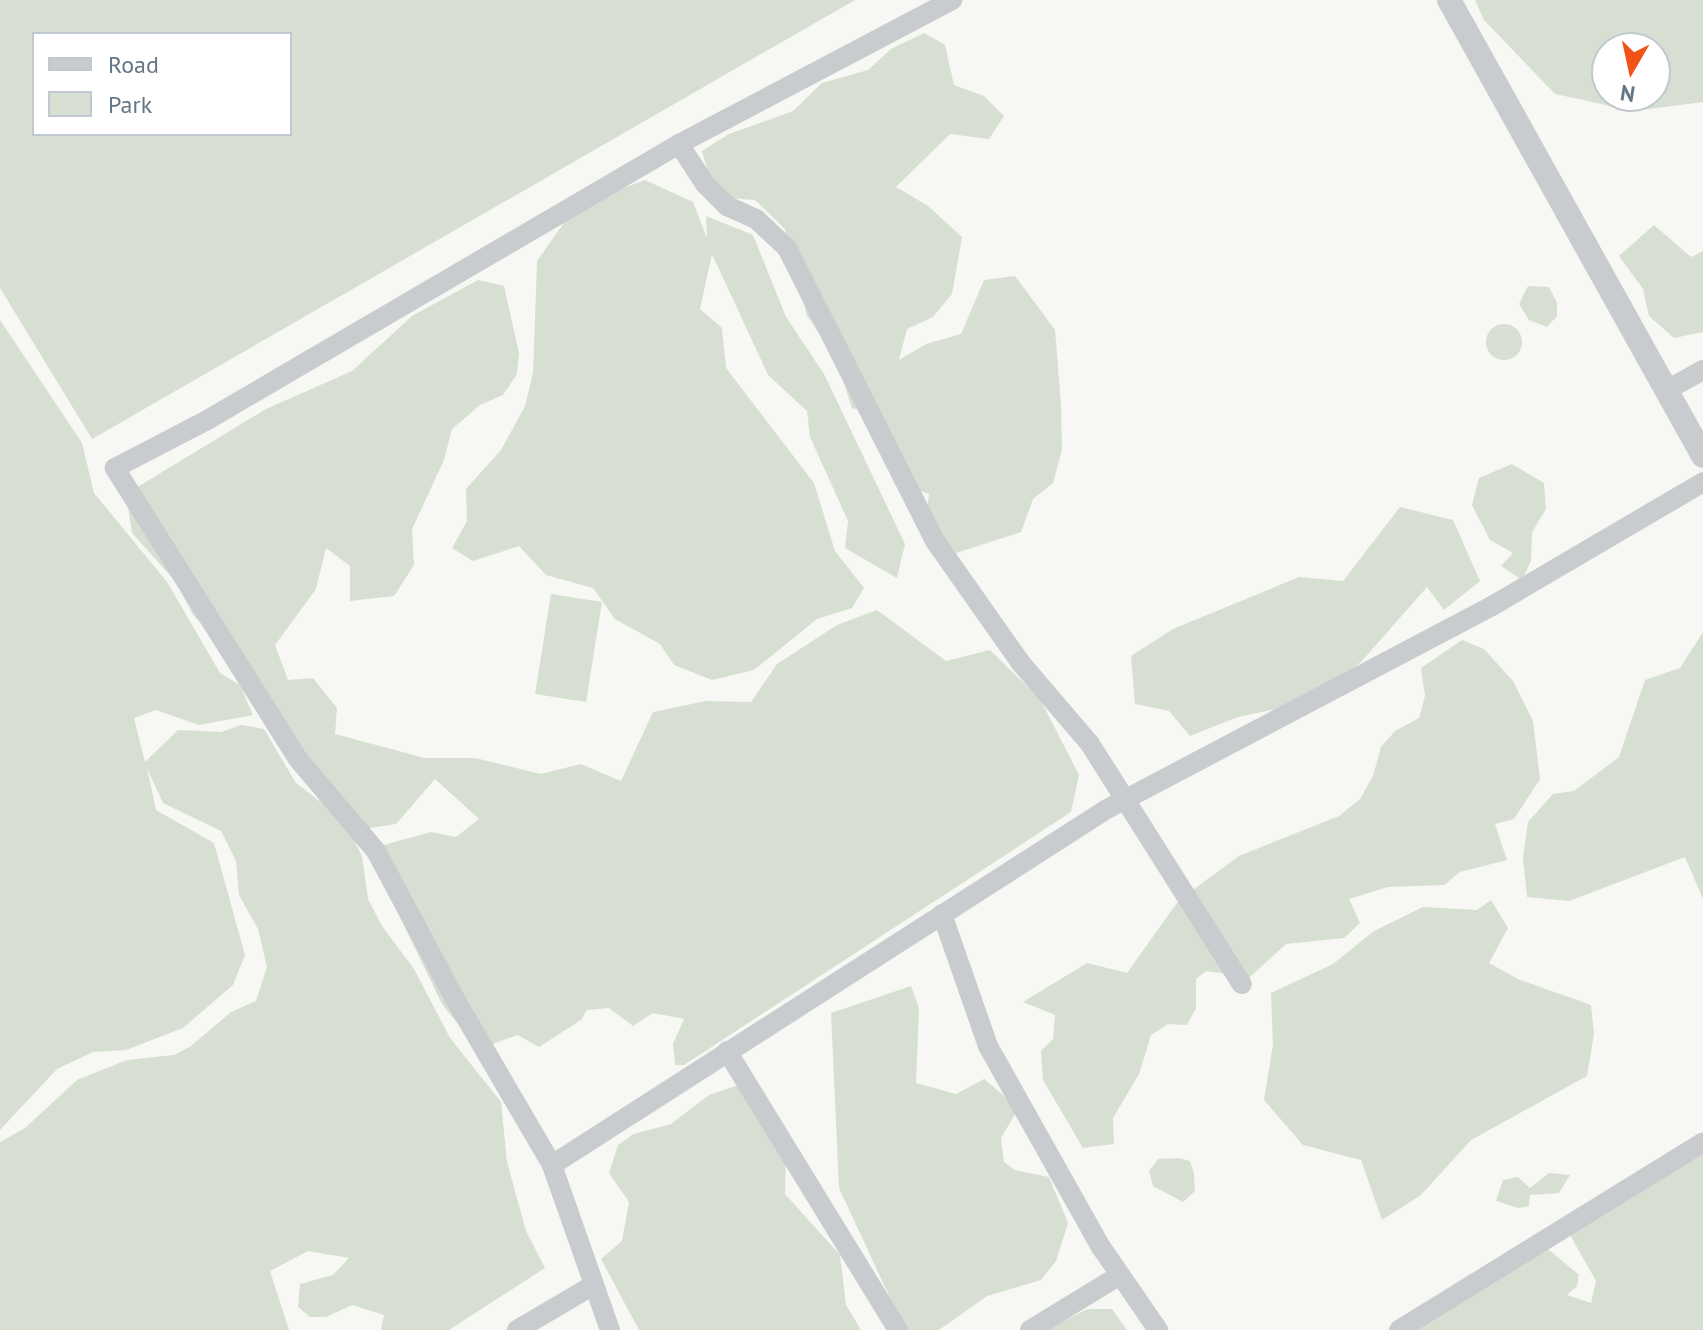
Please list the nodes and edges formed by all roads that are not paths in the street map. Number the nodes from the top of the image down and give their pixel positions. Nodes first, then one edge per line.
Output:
1 (952, 0) edge
2 (1449, 0) edge
3 (679, 144) junction
4 (1703, 370) edge
5 (1667, 390) junction
6 (1703, 456) edge
7 (1703, 482) edge
8 (1125, 800) junction
9 (942, 914) junction
10 (1242, 984) dead end
11 (727, 1051) junction
12 (1703, 1142) edge
13 (552, 1165) junction
14 (1120, 1275) junction
15 (592, 1286) junction
16 (517, 1330) edge
17 (610, 1330) edge
18 (898, 1330) edge
19 (1030, 1330) edge
20 (1158, 1330) edge
21 (1399, 1330) edge

1 - 3 street
2 - 5 street
3 - 8 street
3 - 13 street
4 - 5 street
5 - 6 street
7 - 8 street
8 - 9 street
8 - 10 street
9 - 11 street
9 - 14 street
11 - 13 street
11 - 18 street
12 - 21 street
13 - 15 street
14 - 19 street
14 - 20 street
15 - 16 street
15 - 17 street

